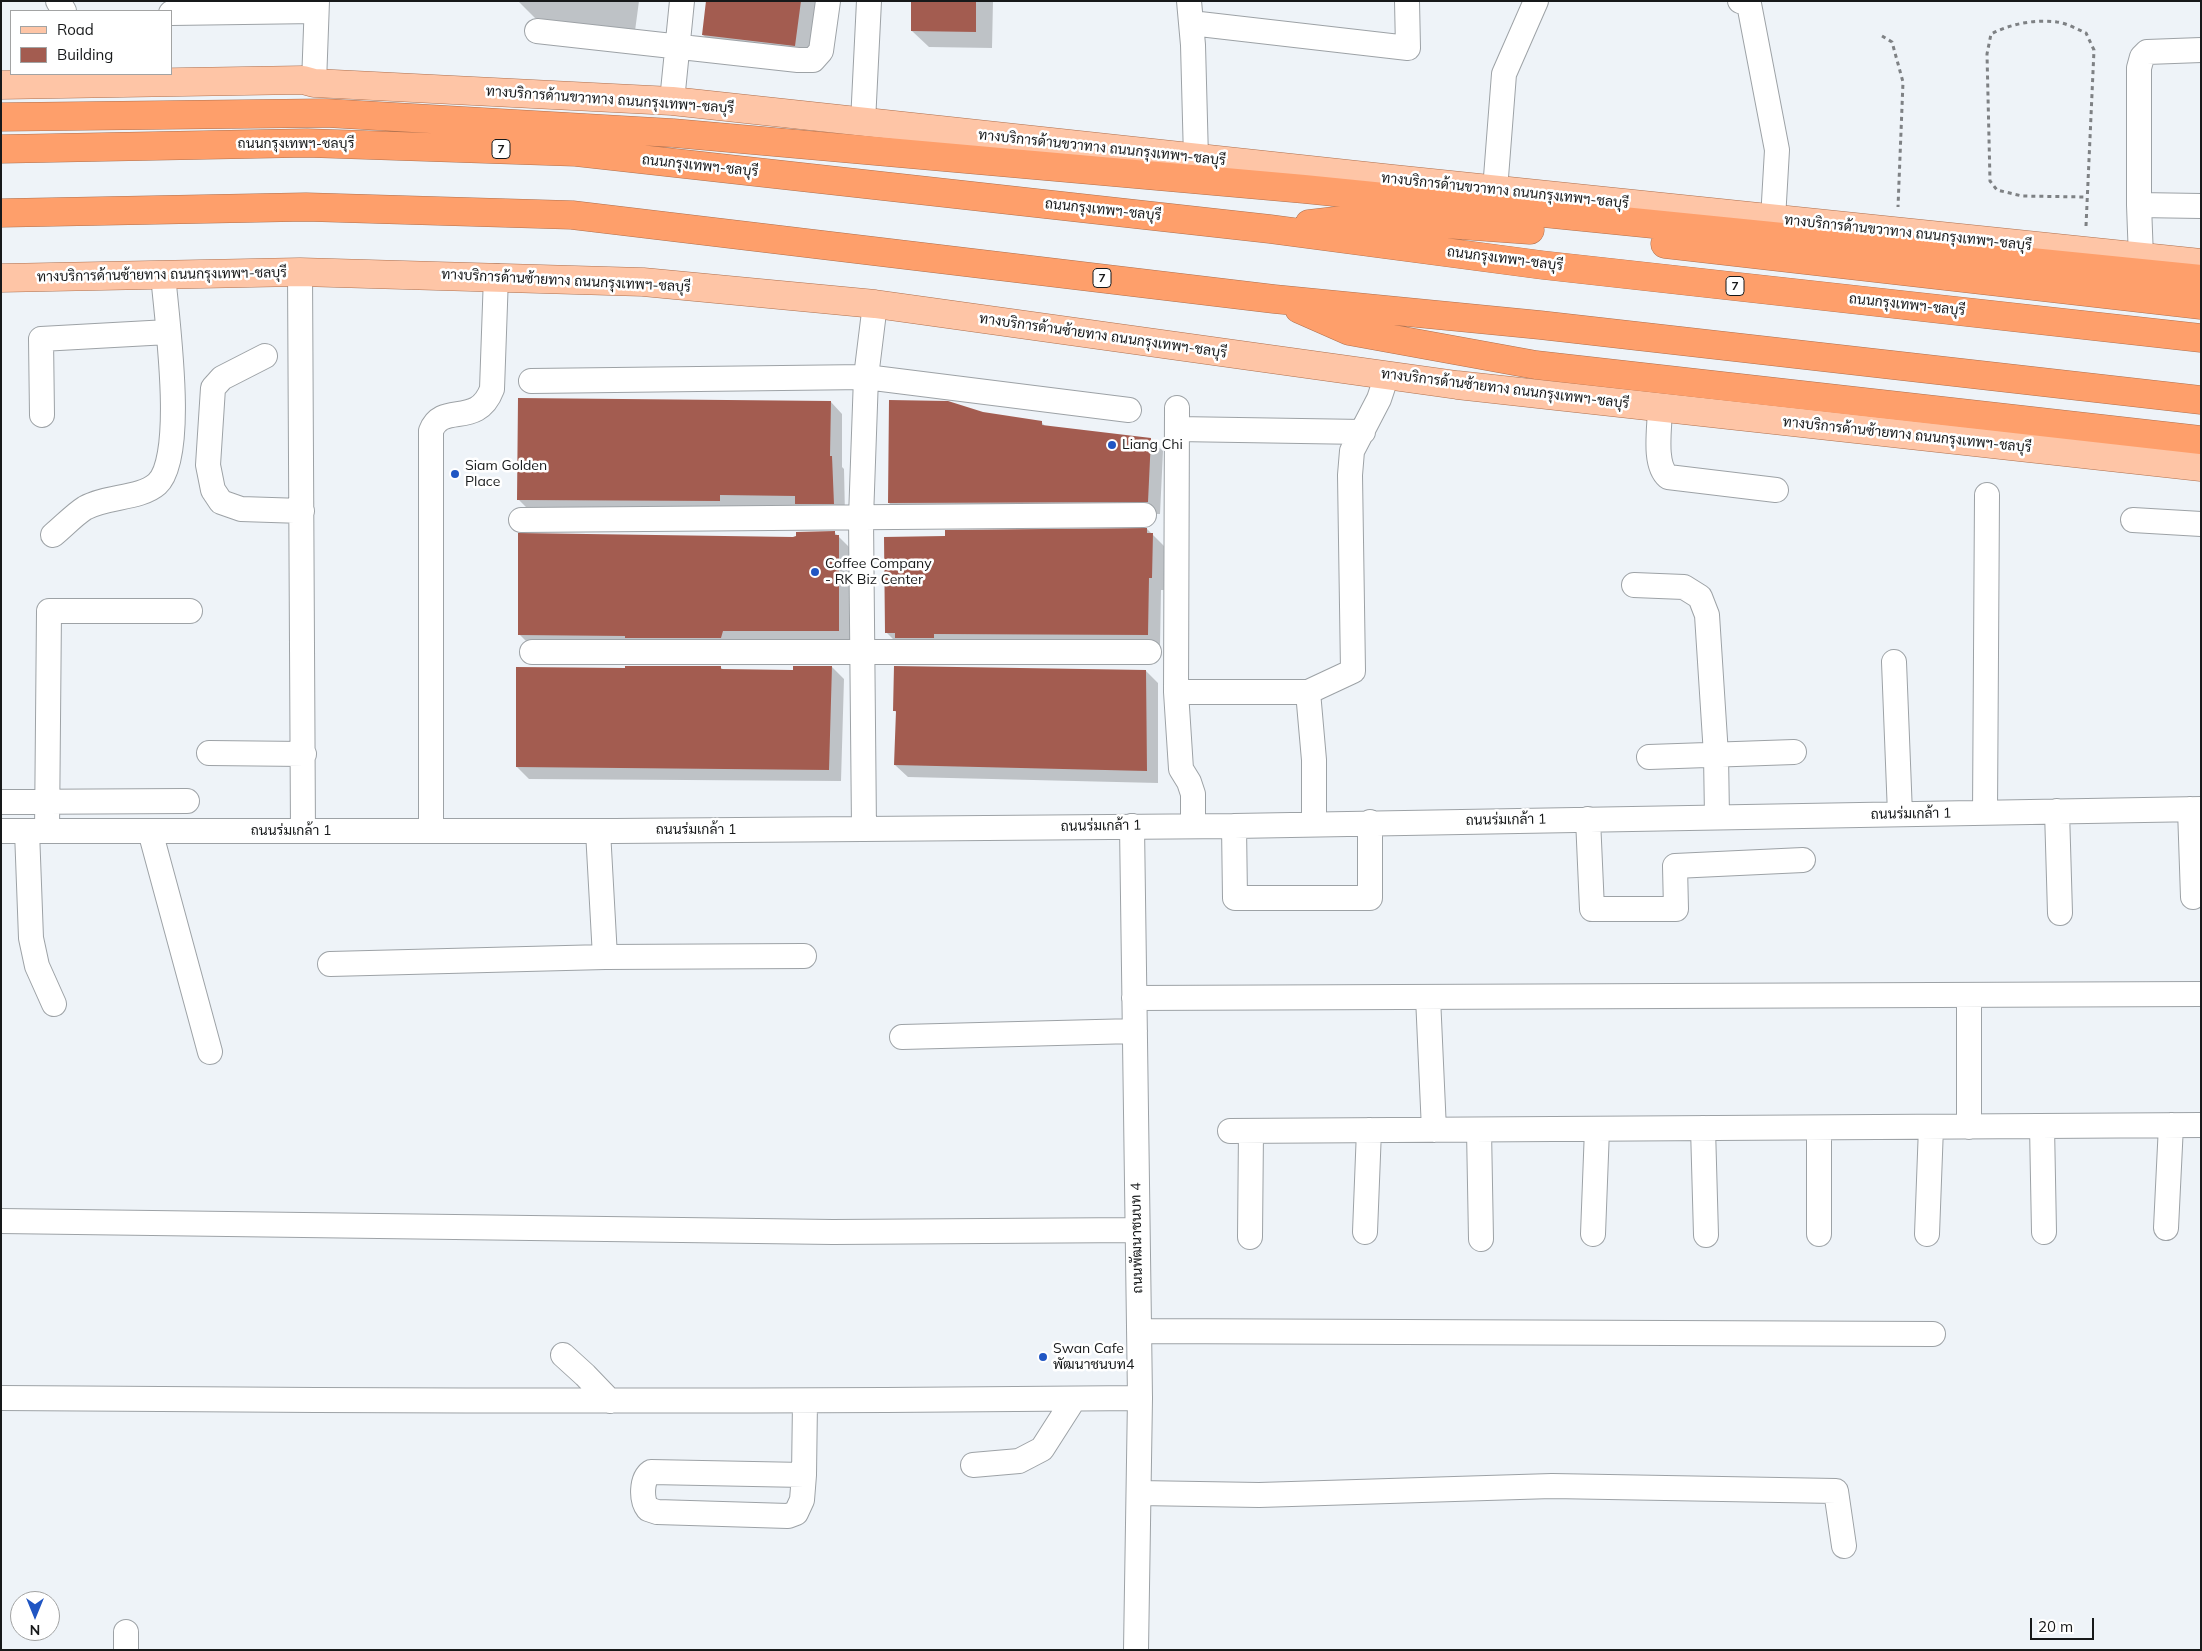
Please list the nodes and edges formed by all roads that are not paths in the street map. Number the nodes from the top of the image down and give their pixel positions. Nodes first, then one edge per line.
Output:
1 (682, 1) edge
2 (828, 1) edge
3 (869, 1) edge
4 (1407, 1) edge
5 (1536, 1) edge
6 (1740, 1) edge
7 (317, 6) edge
8 (1190, 12) edge
9 (172, 13) edge
10 (537, 31) dead end
11 (678, 46) junction
12 (2201, 50) edge
13 (65, 79) edge
14 (314, 83) junction
15 (1, 85) edge
16 (672, 101) junction
17 (1, 117) edge
18 (863, 122) junction
19 (1, 149) edge
20 (1196, 158) junction
21 (1496, 190) junction
22 (2139, 205) junction
23 (2201, 206) edge
24 (1, 213) edge
25 (1773, 219) junction
26 (1270, 228) junction
27 (2141, 258) junction
28 (2201, 263) edge
29 (300, 272) junction
30 (162, 274) junction
31 (496, 276) junction
32 (1, 278) edge
33 (2201, 279) edge
34 (1274, 299) junction
35 (875, 304) junction
36 (2197, 305) edge
37 (168, 332) junction
38 (2201, 338) edge
39 (265, 356) dead end
40 (1387, 375) junction
41 (866, 377) junction
42 (532, 381) dead end
43 (2201, 400) edge
44 (1660, 408) junction
45 (1129, 410) dead end
46 (42, 415) dead end
47 (1363, 432) junction
48 (2189, 439) edge
49 (2201, 467) edge
50 (1776, 490) dead end
51 (1987, 495) dead end
52 (302, 511) junction
53 (1144, 515) dead end
54 (861, 518) junction
55 (521, 520) dead end
56 (2133, 520) dead end
57 (2201, 524) edge
58 (53, 535) dead end
59 (1634, 585) dead end
60 (190, 611) dead end
61 (532, 652) dead end
62 (863, 652) junction
63 (1149, 652) dead end
64 (1894, 662) dead end
65 (1176, 692) junction
66 (1308, 692) junction
67 (1794, 752) dead end
68 (209, 753) dead end
69 (304, 754) junction
70 (1716, 755) junction
71 (1649, 757) dead end
72 (188, 801) dead end
73 (1, 802) edge
74 (47, 802) junction
75 (2195, 809) edge
76 (2057, 812) junction
77 (1985, 813) junction
78 (1900, 814) junction
79 (1717, 818) junction
80 (1588, 819) junction
81 (1370, 822) junction
82 (1314, 824) junction
83 (1193, 825) junction
84 (1132, 826) junction
85 (1234, 826) junction
86 (864, 829) junction
87 (1, 831) edge
88 (37, 831) junction
89 (150, 831) junction
90 (303, 831) junction
91 (431, 831) junction
92 (598, 831) junction
93 (1803, 860) dead end
94 (2193, 897) dead end
95 (2060, 913) dead end
96 (804, 956) dead end
97 (605, 957) junction
98 (330, 964) dead end
99 (2201, 994) edge
100 (1969, 995) junction
101 (1428, 997) junction
102 (1134, 998) junction
103 (54, 1004) dead end
104 (1134, 1032) junction
105 (902, 1037) dead end
106 (210, 1052) dead end
107 (2171, 1125) junction
108 (2201, 1125) edge
109 (2042, 1126) junction
110 (1931, 1127) junction
111 (1969, 1127) junction
112 (1703, 1128) junction
113 (1819, 1128) junction
114 (1597, 1129) junction
115 (1369, 1130) junction
116 (1434, 1130) junction
117 (1478, 1130) junction
118 (1, 1221) edge
119 (2166, 1228) dead end
120 (1137, 1230) junction
121 (1364, 1232) dead end
122 (2044, 1232) dead end
123 (1593, 1234) dead end
124 (1706, 1234) dead end
125 (1819, 1234) dead end
126 (1927, 1234) dead end
127 (1250, 1237) dead end
128 (1481, 1239) dead end
129 (1139, 1331) junction
130 (1933, 1334) dead end
131 (563, 1355) dead end
132 (1, 1398) edge
133 (1140, 1398) junction
134 (1074, 1399) junction
135 (610, 1401) junction
136 (805, 1402) junction
137 (973, 1465) dead end
138 (804, 1476) junction
139 (1139, 1493) junction
140 (1844, 1546) dead end
141 (1136, 1650) edge

1 - 11 street
2 - 11 street
3 - 18 street
4 - 8 street
5 - 21 street
6 - 25 street
7 - 9 street
7 - 14 street
8 - 20 street
10 - 11 street
11 - 16 street
12 - 22 street
13 - 14 main road, ทางบริการด้านขวาทาง ถนนกรุงเทพฯ-ชลบุรี
13 - 15 main road, ทางบริการด้านขวาทาง ถนนกรุงเทพฯ-ชลบุรี
14 - 16 main road, ทางบริการด้านขวาทาง ถนนกรุงเทพฯ-ชลบุรี
16 - 18 main road, ทางบริการด้านขวาทาง ถนนกรุงเทพฯ-ชลบุรี
17 - 33 highway
18 - 20 main road, ทางบริการด้านขวาทาง ถนนกรุงเทพฯ-ชลบุรี
19 - 26 highway, ถนนกรุงเทพฯ-ชลบุรี / 7
20 - 21 main road, ทางบริการด้านขวาทาง ถนนกรุงเทพฯ-ชลบุรี
21 - 25 main road, ทางบริการด้านขวาทาง ถนนกรุงเทพฯ-ชลบุรี
22 - 23 street
22 - 27 street
24 - 34 highway, 7
25 - 27 main road, ทางบริการด้านขวาทาง ถนนกรุงเทพฯ-ชลบุรี
26 - 36 highway
26 - 38 highway, ถนนกรุงเทพฯ-ชลบุรี / 7
27 - 28 main road, ทางบริการด้านขวาทาง ถนนกรุงเทพฯ-ชลบุรี
29 - 30 main road, ทางบริการด้านซ้ายทาง ถนนกรุงเทพฯ-ชลบุรี
29 - 31 main road, ทางบริการด้านซ้ายทาง ถนนกรุงเทพฯ-ชลบุรี
29 - 52 street
30 - 32 main road, ทางบริการด้านซ้ายทาง ถนนกรุงเทพฯ-ชลบุรี
30 - 37 street
31 - 35 main road, ทางบริการด้านซ้ายทาง ถนนกรุงเทพฯ-ชลบุรี
31 - 91 street
34 - 43 highway, 7
34 - 48 highway
35 - 40 main road, ทางบริการด้านซ้ายทาง ถนนกรุงเทพฯ-ชลบุรี
35 - 41 street
37 - 46 street
37 - 58 street
39 - 52 street
40 - 44 main road, ทางบริการด้านซ้ายทาง ถนนกรุงเทพฯ-ชลบุรี
40 - 47 street
41 - 42 street
41 - 45 street
41 - 54 street
44 - 49 main road, ทางบริการด้านซ้ายทาง ถนนกรุงเทพฯ-ชลบุรี
44 - 50 street
47 - 65 street
47 - 66 street
51 - 77 street
52 - 69 street
53 - 54 street
54 - 55 street
54 - 62 street
56 - 57 street
59 - 70 street
60 - 74 street
61 - 62 street
62 - 63 street
62 - 86 street
64 - 78 street
65 - 66 street
65 - 83 street
66 - 82 street
67 - 70 street
68 - 69 street
69 - 90 street
70 - 71 street
70 - 79 street
72 - 74 street
73 - 74 street
74 - 88 street
75 - 76 street, ถนนร่มเกล้า 1
75 - 94 street
76 - 77 street, ถนนร่มเกล้า 1
76 - 95 street
77 - 78 street, ถนนร่มเกล้า 1
78 - 79 street, ถนนร่มเกล้า 1
79 - 80 street, ถนนร่มเกล้า 1
80 - 81 street, ถนนร่มเกล้า 1
80 - 93 street
81 - 82 street, ถนนร่มเกล้า 1
81 - 85 street
82 - 85 street, ถนนร่มเกล้า 1
83 - 84 street, ถนนร่มเกล้า 1
83 - 85 street, ถนนร่มเกล้า 1
84 - 86 street, ถนนร่มเกล้า 1
84 - 102 street, ถนนพัฒนาชนบท 4
86 - 92 street, ถนนร่มเกล้า 1
87 - 88 street, ถนนร่มเกล้า 1
88 - 89 street, ถนนร่มเกล้า 1
88 - 103 street
89 - 90 street, ถนนร่มเกล้า 1
89 - 106 street
90 - 91 street, ถนนร่มเกล้า 1
91 - 92 street, ถนนร่มเกล้า 1
92 - 97 street
96 - 97 street
97 - 98 street
99 - 100 street
100 - 101 street
100 - 111 street
101 - 102 street
101 - 116 street
102 - 104 street, ถนนพัฒนาชนบท 4
104 - 105 street
104 - 120 street, ถนนพัฒนาชนบท 4
107 - 108 street
107 - 109 street
107 - 119 street
109 - 111 street
109 - 122 street
110 - 111 street
110 - 113 street
110 - 126 street
112 - 113 street
112 - 114 street
112 - 124 street
113 - 125 street
114 - 117 street
114 - 123 street
115 - 116 street
115 - 121 street
115 - 127 street
116 - 117 street
117 - 128 street
118 - 120 street
120 - 129 street, ถนนพัฒนาชนบท 4
129 - 130 street
129 - 133 street, ถนนพัฒนาชนบท 4
131 - 135 street
132 - 135 street
133 - 134 street
133 - 139 street, ถนนพัฒนาชนบท 4
134 - 136 street
134 - 137 street
135 - 136 street
136 - 138 street
138 - 138 street
139 - 140 street
139 - 141 street, ถนนพัฒนาชนบท 4

